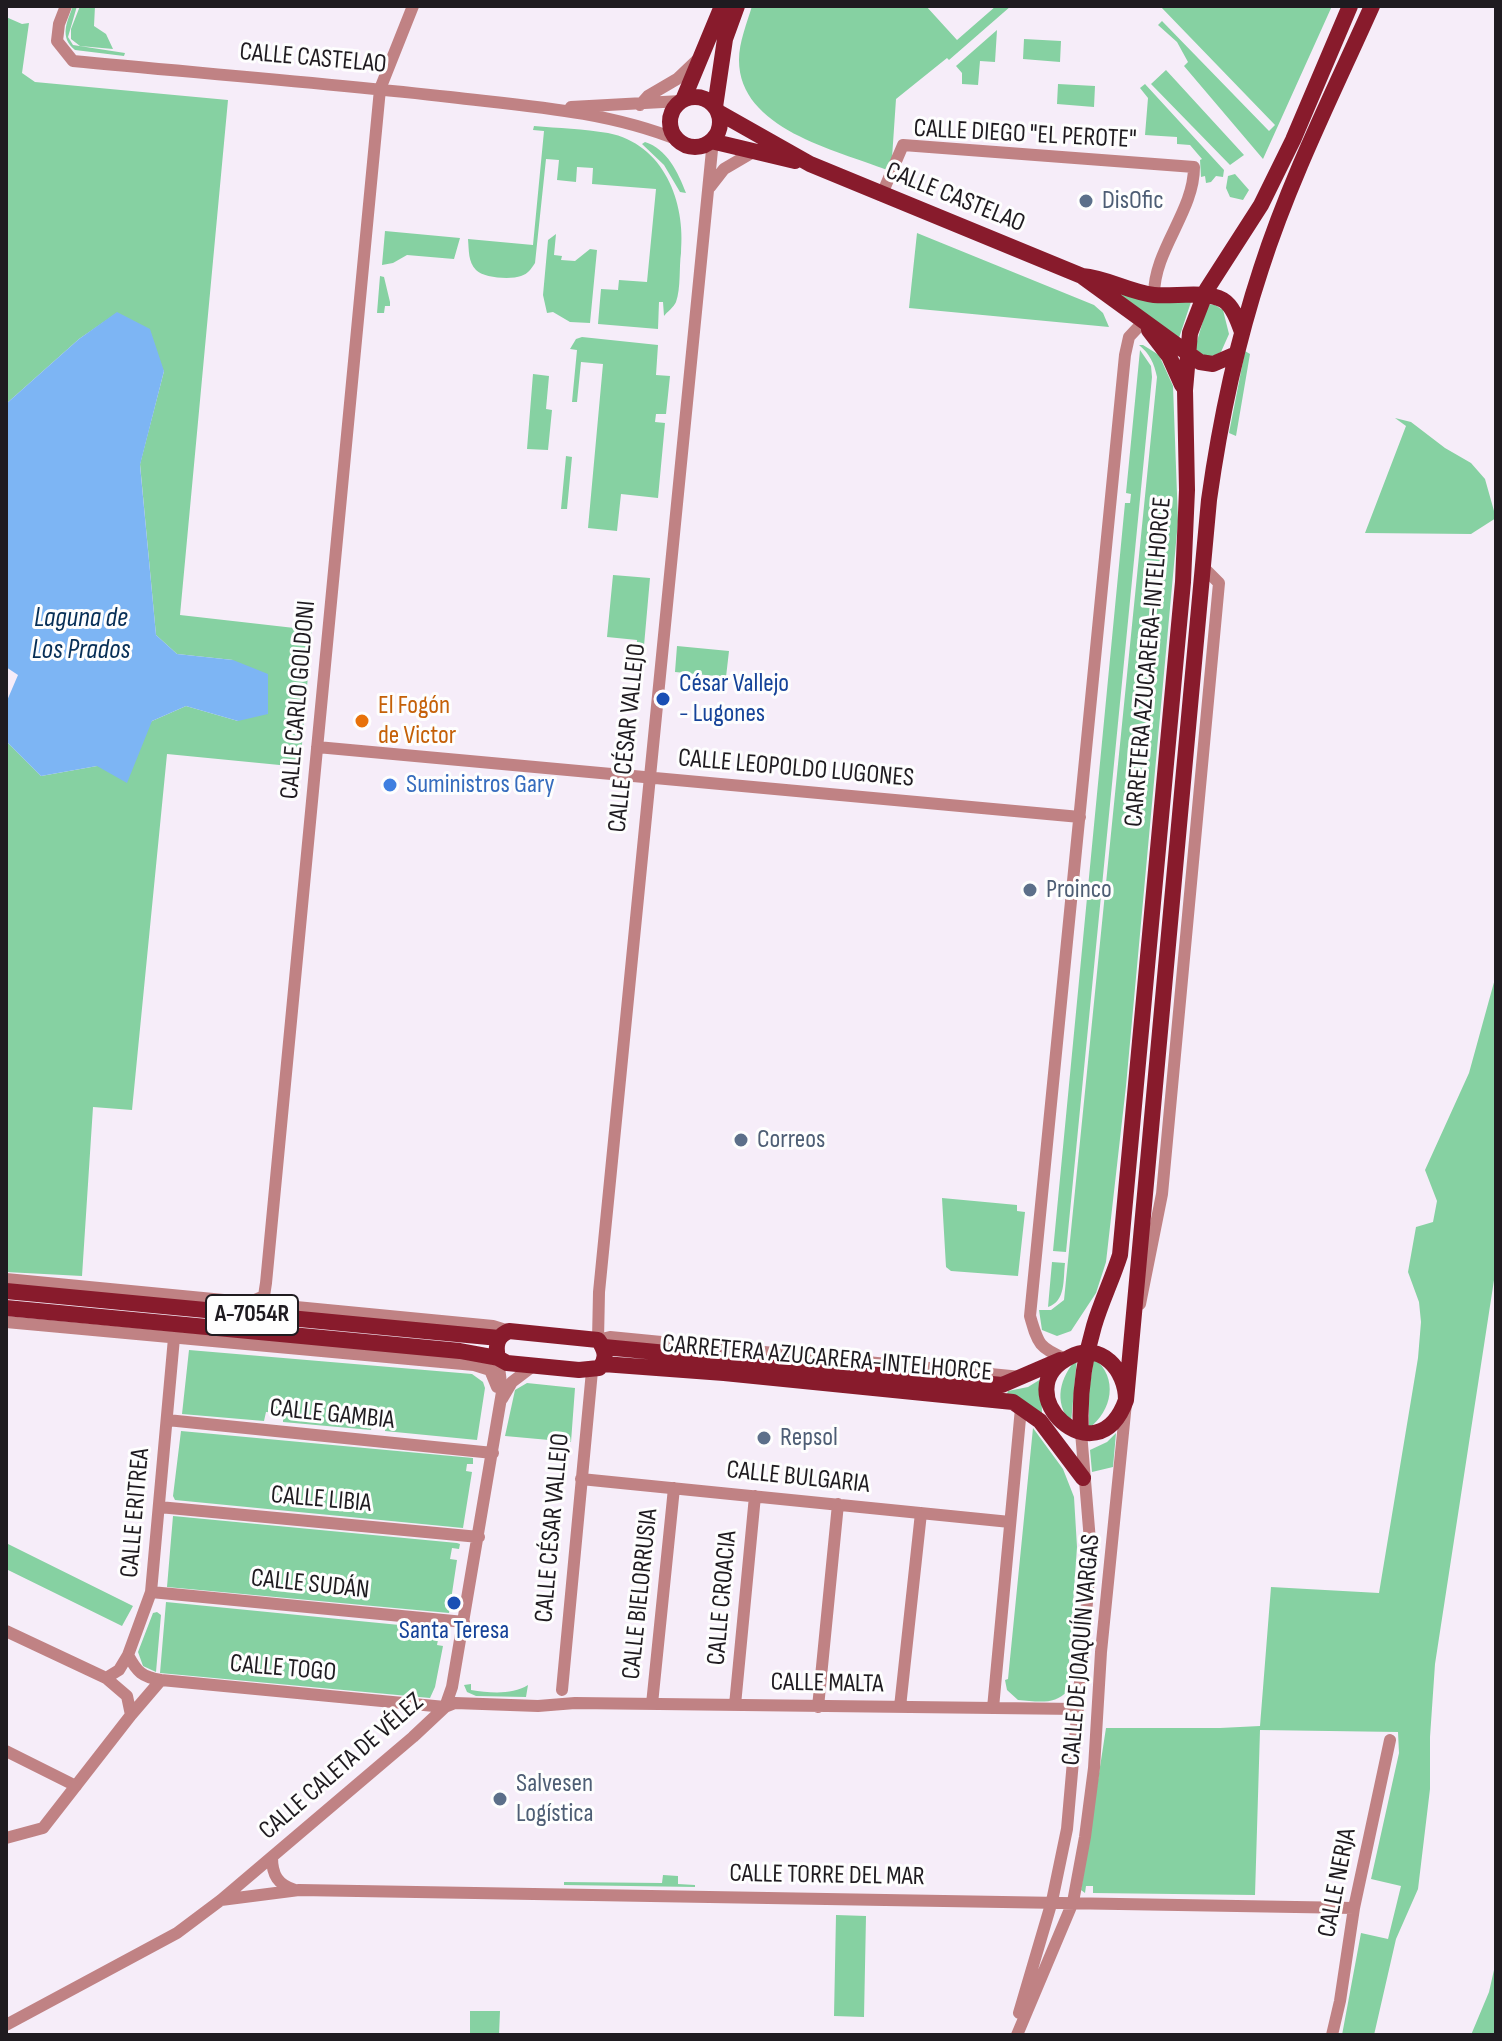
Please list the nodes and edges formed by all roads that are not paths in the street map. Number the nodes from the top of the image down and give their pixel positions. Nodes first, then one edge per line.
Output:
1 (66, 6) edge
2 (413, 6) edge
3 (722, 6) edge
4 (737, 6) edge
5 (1350, 6) edge
6 (1372, 6) edge
7 (703, 55) junction
8 (380, 89) junction
9 (682, 101) junction
10 (640, 105) junction
11 (548, 108) junction
12 (717, 109) junction
13 (678, 140) junction
14 (710, 142) junction
15 (753, 152) junction
16 (810, 164) junction
17 (707, 194) junction
18 (882, 194) junction
19 (1218, 271) junction
20 (1082, 276) junction
21 (1154, 295) junction
22 (1175, 295) junction
23 (1203, 296) junction
24 (1143, 322) junction
25 (1242, 332) junction
26 (1187, 351) junction
27 (1236, 354) junction
28 (1185, 390) junction
29 (317, 747) junction
30 (648, 778) junction
31 (1080, 817) junction
32 (6, 1279) edge
33 (6, 1291) edge
34 (246, 1304) junction
35 (6, 1308) edge
36 (6, 1322) edge
37 (504, 1334) junction
38 (174, 1338) junction
39 (1087, 1353) junction
40 (475, 1354) junction
41 (599, 1355) junction
42 (498, 1358) junction
43 (1066, 1359) junction
44 (437, 1362) junction
45 (533, 1366) junction
46 (1126, 1400) junction
47 (500, 1402) junction
48 (1021, 1408) junction
49 (167, 1420) junction
50 (1040, 1421) junction
51 (1062, 1424) junction
52 (1081, 1432) junction
53 (493, 1453) junction
54 (1083, 1478) junction
55 (581, 1479) junction
56 (674, 1488) junction
57 (755, 1496) junction
58 (838, 1504) junction
59 (159, 1507) junction
60 (921, 1513) junction
61 (1010, 1522) junction
62 (479, 1537) junction
63 (151, 1592) junction
64 (464, 1622) junction
65 (6, 1631) edge
66 (128, 1655) junction
67 (106, 1678) junction
68 (161, 1680) junction
69 (562, 1690) junction
70 (575, 1703) junction
71 (652, 1704) junction
72 (735, 1705) junction
73 (538, 1706) junction
74 (445, 1707) junction
75 (818, 1707) junction
76 (900, 1707) junction
77 (993, 1708) junction
78 (1078, 1709) junction
79 (131, 1715) junction
80 (1390, 1740) dead end
81 (6, 1751) edge
82 (76, 1786) junction
83 (6, 1838) edge
84 (272, 1857) junction
85 (299, 1890) junction
86 (221, 1900) junction
87 (1052, 1901) junction
88 (1073, 1902) junction
89 (1354, 1908) junction
90 (6, 2025) edge
91 (1016, 2035) edge
92 (1332, 2035) edge

1 - 8 street, CALLE CASTELAO
2 - 8 street, CALLE CARLO GOLDONI
3 - 7 main road
4 - 12 main road
5 - 19 main road, CARRETERA AZUCARERA-INTELHORCE
6 - 25 main road, CARRETERA AZUCARERA-INTELHORCE
7 - 9 main road
7 - 10 street
8 - 11 street, CALLE CASTELAO
8 - 29 street, CALLE CARLO GOLDONI
9 - 10 street, CALLE CASTELAO
9 - 12 main road
9 - 13 main road
10 - 11 street, CALLE CASTELAO
11 - 13 street, CALLE CASTELAO
12 - 14 main road
12 - 16 main road, CALLE CASTELAO
13 - 14 main road
14 - 15 main road, CALLE CASTELAO
14 - 17 street, CALLE CÉSAR VALLEJO
15 - 16 main road, CALLE CASTELAO
15 - 17 street
16 - 18 main road, CALLE CASTELAO
17 - 30 street, CALLE CÉSAR VALLEJO
18 - 20 main road, CALLE CASTELAO
18 - 21 street, CALLE DIEGO "EL PEROTE"
19 - 22 main road
19 - 23 main road, CARRETERA AZUCARERA-INTELHORCE
20 - 21 main road, CALLE CASTELAO
20 - 24 main road, CALLE CASTELAO
21 - 22 main road, CALLE CASTELAO
22 - 23 main road, CALLE CASTELAO
23 - 25 main road
23 - 26 main road, CARRETERA AZUCARERA-INTELHORCE
24 - 26 main road, CALLE CASTELAO
24 - 28 main road
24 - 31 street, CARRETERA AZUCARERA-INTELHORCE
25 - 27 main road, CARRETERA AZUCARERA-INTELHORCE
26 - 27 main road
26 - 28 main road, CARRETERA AZUCARERA-INTELHORCE
27 - 46 main road, CARRETERA AZUCARERA-INTELHORCE
28 - 39 main road, CARRETERA AZUCARERA-INTELHORCE
29 - 30 street, CALLE LEOPOLDO LUGONES
29 - 34 street, CALLE CARLO GOLDONI
30 - 31 street, CALLE LEOPOLDO LUGONES
30 - 41 street, CALLE CÉSAR VALLEJO
31 - 43 street, CARRETERA AZUCARERA-INTELHORCE
32 - 34 street
33 - 37 main road, A-7054R
34 - 37 street
35 - 40 main road, A-7054R
36 - 38 street
37 - 41 main road, A-7054R
37 - 42 main road
38 - 44 street
38 - 49 street, CALLE ERITREA
39 - 43 main road, CARRETERA AZUCARERA-INTELHORCE
39 - 46 main road
39 - 52 main road, CARRETERA AZUCARERA-INTELHORCE
40 - 42 main road, A-7054R
40 - 44 street
41 - 43 main road, CARRETERA AZUCARERA-INTELHORCE
41 - 45 main road, A-7054R
41 - 48 main road, CARRETERA AZUCARERA-INTELHORCE
41 - 55 street, CALLE CÉSAR VALLEJO
42 - 45 main road, A-7054R
42 - 47 street, CALLE CALETA DE VÉLEZ
43 - 51 main road
44 - 47 street
45 - 47 street
46 - 52 main road
46 - 88 street, CALLE DE JOAQUÍN VARGAS
47 - 53 street, CALLE CALETA DE VÉLEZ
48 - 50 main road, CARRETERA AZUCARERA-INTELHORCE
48 - 61 street
49 - 53 street, CALLE GAMBIA
49 - 59 street, CALLE ERITREA
50 - 51 main road, CARRETERA AZUCARERA-INTELHORCE
50 - 54 main road, CARRETERA AZUCARERA-INTELHORCE
51 - 52 main road, CARRETERA AZUCARERA-INTELHORCE
52 - 54 street, CALLE DE JOAQUÍN VARGAS
53 - 62 street, CALLE CALETA DE VÉLEZ
54 - 78 street, CALLE DE JOAQUÍN VARGAS
55 - 56 street, CALLE BULGARIA
55 - 69 street, CALLE CÉSAR VALLEJO
56 - 57 street, CALLE BULGARIA
56 - 71 street, CALLE BIELORRUSIA
57 - 58 street, CALLE BULGARIA
57 - 72 street, CALLE CROACIA
58 - 60 street, CALLE BULGARIA
58 - 75 street
59 - 62 street, CALLE LIBIA
59 - 63 street, CALLE ERITREA
60 - 61 street, CALLE BULGARIA
60 - 76 street
61 - 77 street
62 - 64 street, CALLE CALETA DE VÉLEZ
63 - 64 street, CALLE SUDÁN
63 - 66 street, CALLE ERITREA
64 - 74 street, CALLE CALETA DE VÉLEZ
65 - 67 street
66 - 67 street, CALLE ERITREA
66 - 68 street, CALLE TOGO
67 - 79 street
68 - 74 street, CALLE TOGO
68 - 79 street
69 - 70 street
69 - 73 street
70 - 71 street, CALLE MALTA
70 - 73 street, CALLE MALTA
71 - 72 street, CALLE MALTA
72 - 75 street, CALLE MALTA
73 - 74 street, CALLE MALTA
74 - 84 street, CALLE CALETA DE VÉLEZ
75 - 76 street, CALLE MALTA
76 - 77 street, CALLE MALTA
77 - 78 street, CALLE MALTA
78 - 87 street, CALLE DE JOAQUÍN VARGAS
79 - 82 street
80 - 89 street, CALLE NERJA
81 - 82 street
82 - 83 street
84 - 85 street
84 - 86 street, CALLE CALETA DE VÉLEZ
85 - 86 street, CALLE TORRE DEL MAR
85 - 87 street, CALLE TORRE DEL MAR
86 - 90 street, CALLE CALETA DE VÉLEZ
87 - 88 street, CALLE TORRE DEL MAR
87 - 91 street, CALLE DE JOAQUÍN VARGAS
88 - 89 street, CALLE TORRE DEL MAR
88 - 91 street, CALLE DE JOAQUÍN VARGAS
89 - 92 street, CALLE NERJA

